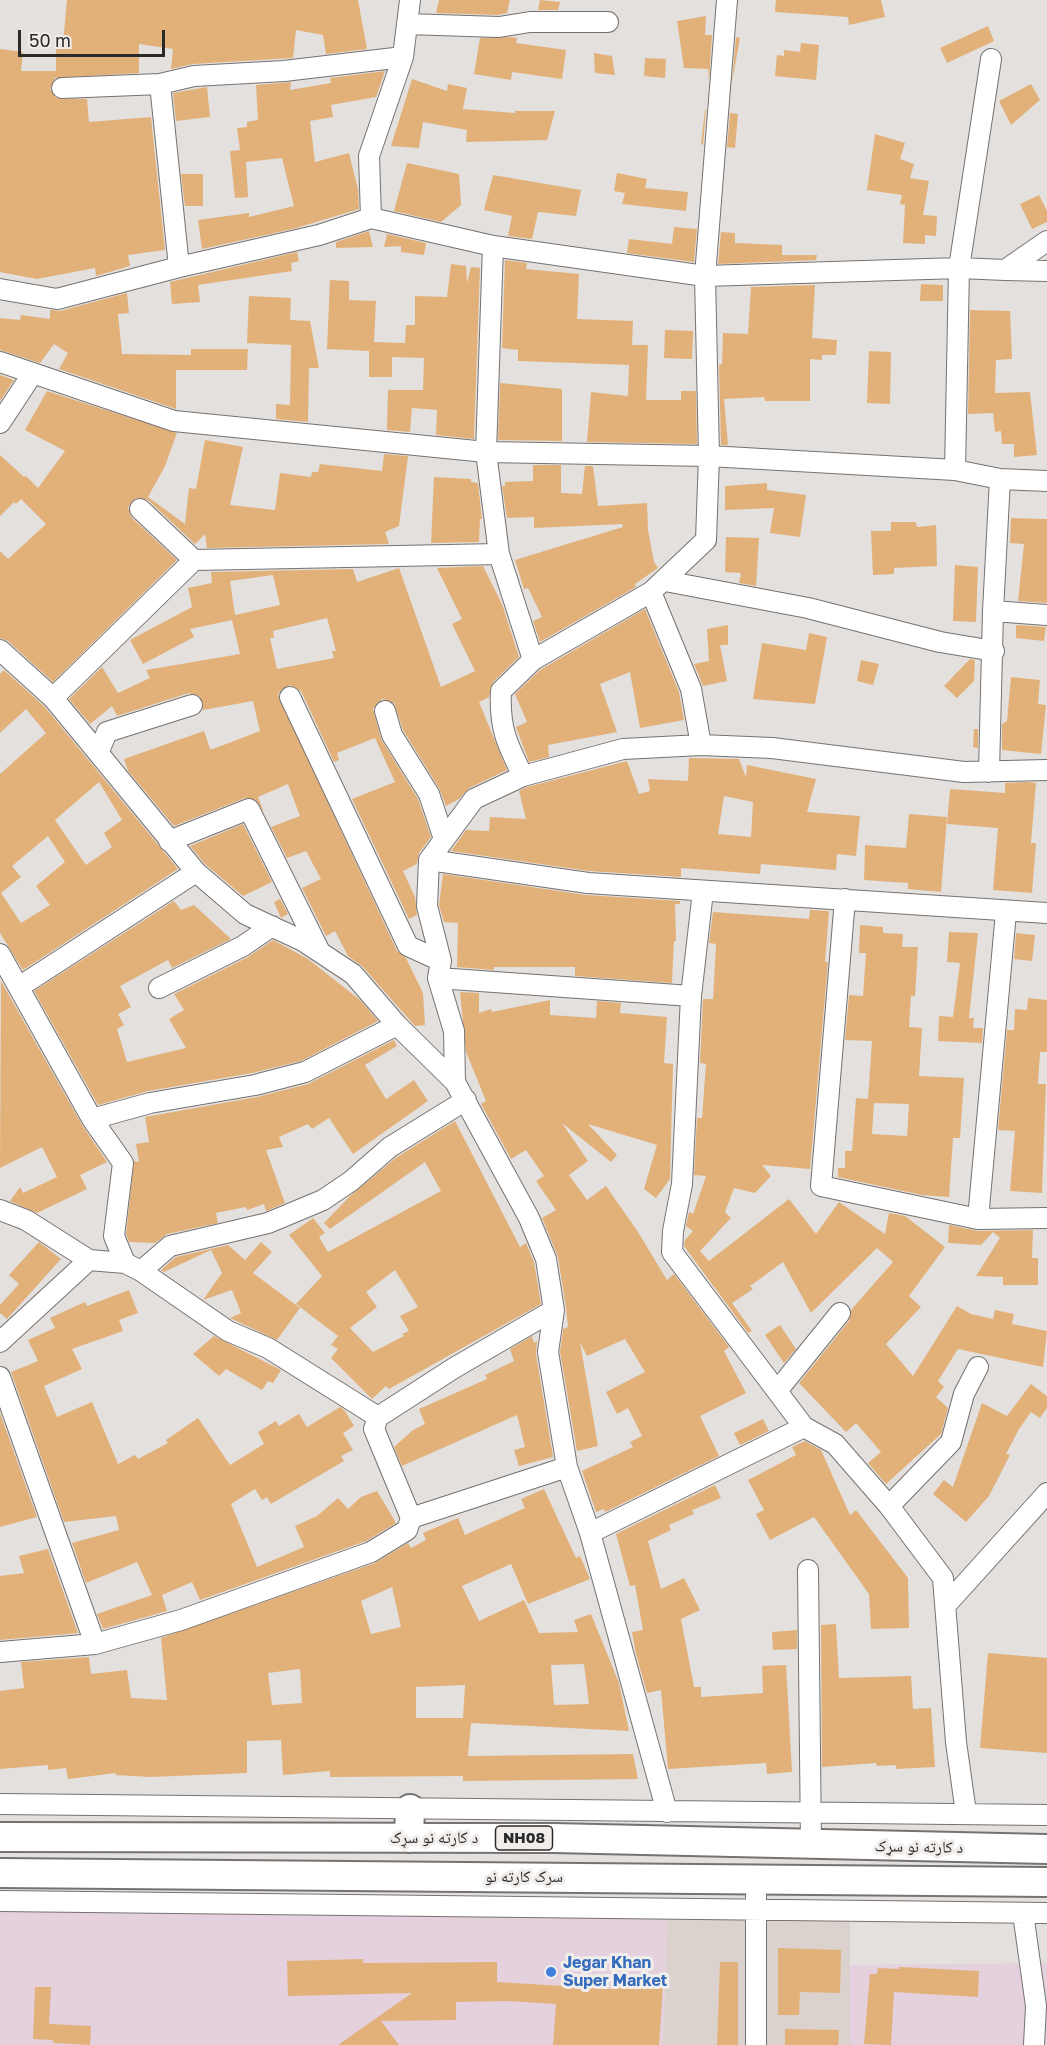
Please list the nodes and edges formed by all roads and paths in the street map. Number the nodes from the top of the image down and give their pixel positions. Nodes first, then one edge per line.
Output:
1 (410, 0) edge
2 (727, 0) edge
3 (608, 22) dead end
4 (407, 24) junction
5 (403, 57) junction
6 (991, 59) dead end
7 (160, 84) junction
8 (62, 88) dead end
9 (371, 218) junction
10 (1047, 241) edge
11 (493, 246) junction
12 (179, 267) junction
13 (959, 268) junction
14 (1005, 270) junction
15 (1047, 271) edge
16 (705, 276) junction
17 (0, 289) edge
18 (0, 362) edge
19 (33, 373) junction
20 (0, 423) edge
21 (486, 452) junction
22 (710, 456) junction
23 (955, 470) junction
24 (1000, 479) junction
25 (1047, 482) edge
26 (140, 509) dead end
27 (499, 554) junction
28 (195, 560) junction
29 (658, 587) junction
30 (993, 611) junction
31 (1047, 615) edge
32 (0, 650) edge
33 (994, 651) junction
34 (533, 660) junction
35 (290, 697) dead end
36 (53, 698) junction
37 (192, 705) dead end
38 (385, 711) dead end
39 (701, 745) junction
40 (99, 751) junction
41 (1047, 770) edge
42 (989, 772) junction
43 (523, 776) junction
44 (444, 839) junction
45 (169, 841) junction
46 (429, 860) junction
47 (196, 872) junction
48 (703, 891) junction
49 (845, 899) junction
50 (1006, 912) junction
51 (1047, 913) edge
52 (272, 926) junction
53 (320, 952) junction
54 (0, 954) edge
55 (440, 969) junction
56 (19, 987) junction
57 (159, 988) dead end
58 (691, 996) junction
59 (397, 1025) junction
60 (455, 1082) junction
61 (465, 1100) junction
62 (92, 1119) junction
63 (0, 1210) edge
64 (1047, 1218) edge
65 (978, 1219) junction
66 (89, 1260) junction
67 (133, 1267) junction
68 (554, 1310) junction
69 (840, 1313) dead end
70 (0, 1342) edge
71 (978, 1367) dead end
72 (0, 1377) edge
73 (777, 1391) junction
74 (378, 1417) junction
75 (804, 1427) junction
76 (567, 1467) junction
77 (1047, 1493) edge
78 (889, 1506) junction
79 (411, 1518) junction
80 (590, 1533) junction
81 (808, 1570) dead end
82 (946, 1605) junction
83 (95, 1644) junction
84 (0, 1652) edge
85 (0, 1804) edge
86 (410, 1809) junction
87 (667, 1812) junction
88 (811, 1812) junction
89 (966, 1813) junction
90 (1047, 1815) edge
91 (0, 1837) edge
92 (409, 1838) junction
93 (638, 1839) junction
94 (811, 1845) junction
95 (1047, 1849) edge
96 (0, 1873) edge
97 (636, 1877) junction
98 (756, 1880) junction
99 (1047, 1882) edge
100 (0, 1901) edge
101 (756, 1908) junction
102 (1023, 1913) junction
103 (1047, 1913) edge
104 (1041, 2007) edge
105 (756, 2045) edge
106 (1034, 2045) edge

1 - 4 street
2 - 16 street
3 - 4 street
4 - 5 street
5 - 7 street
5 - 9 street
6 - 13 street
7 - 8 street
7 - 12 street
9 - 11 street
9 - 12 street
10 - 14 street
11 - 16 street
11 - 21 street
12 - 17 street
13 - 14 street
13 - 16 street
13 - 23 street
14 - 15 street
16 - 22 street
18 - 19 street
19 - 20 street
19 - 21 street
21 - 22 street
21 - 27 street
22 - 23 street
22 - 29 street
23 - 24 street
24 - 25 street
24 - 30 street
26 - 28 street
27 - 28 street
27 - 34 street
28 - 36 street
29 - 33 street
29 - 34 street
29 - 39 street
30 - 31 street
30 - 33 street
32 - 36 street
33 - 42 street
34 - 43 street
35 - 55 street
36 - 40 street
37 - 40 street
38 - 44 street
39 - 42 street
39 - 43 street
40 - 45 street
41 - 42 street
43 - 44 street
44 - 46 street
45 - 47 street
45 - 53 street
46 - 48 street
46 - 55 street
47 - 52 street
47 - 56 street
48 - 49 street
48 - 58 street
49 - 50 street
49 - 65 street
50 - 51 street
50 - 65 street
52 - 53 street
52 - 57 street
53 - 59 street
54 - 56 street
55 - 58 street
55 - 60 street
56 - 62 street
58 - 73 street
59 - 60 street
59 - 62 street
60 - 61 street
61 - 67 street
61 - 68 street
62 - 67 street
63 - 66 street
64 - 65 street
66 - 67 street
66 - 70 street
67 - 74 street
68 - 74 street
68 - 76 street
69 - 73 street
71 - 78 street
72 - 83 street
73 - 75 street
74 - 79 street
75 - 78 street
75 - 80 street
76 - 79 street
76 - 80 street
77 - 82 street
78 - 82 street
79 - 83 street
80 - 87 street
81 - 88 street
82 - 89 street
83 - 84 street
85 - 86 street
86 - 87 street
86 - 92 highway
87 - 88 street
88 - 89 street
88 - 94 street
89 - 90 street
91 - 92 highway, د کارته نو سړک / NH08
92 - 93 highway, د کارته نو سړک / NH08
93 - 94 highway, د کارته نو سړک / NH08
93 - 97 highway
94 - 95 highway, د کارته نو سړک / NH08
96 - 97 highway, سرک کارته نو
97 - 98 highway, سرک کارته نو
98 - 99 highway, سرک کارته نو
98 - 101 street
100 - 101 street
101 - 102 street
101 - 105 street
102 - 103 street
102 - 104 street
104 - 106 street

